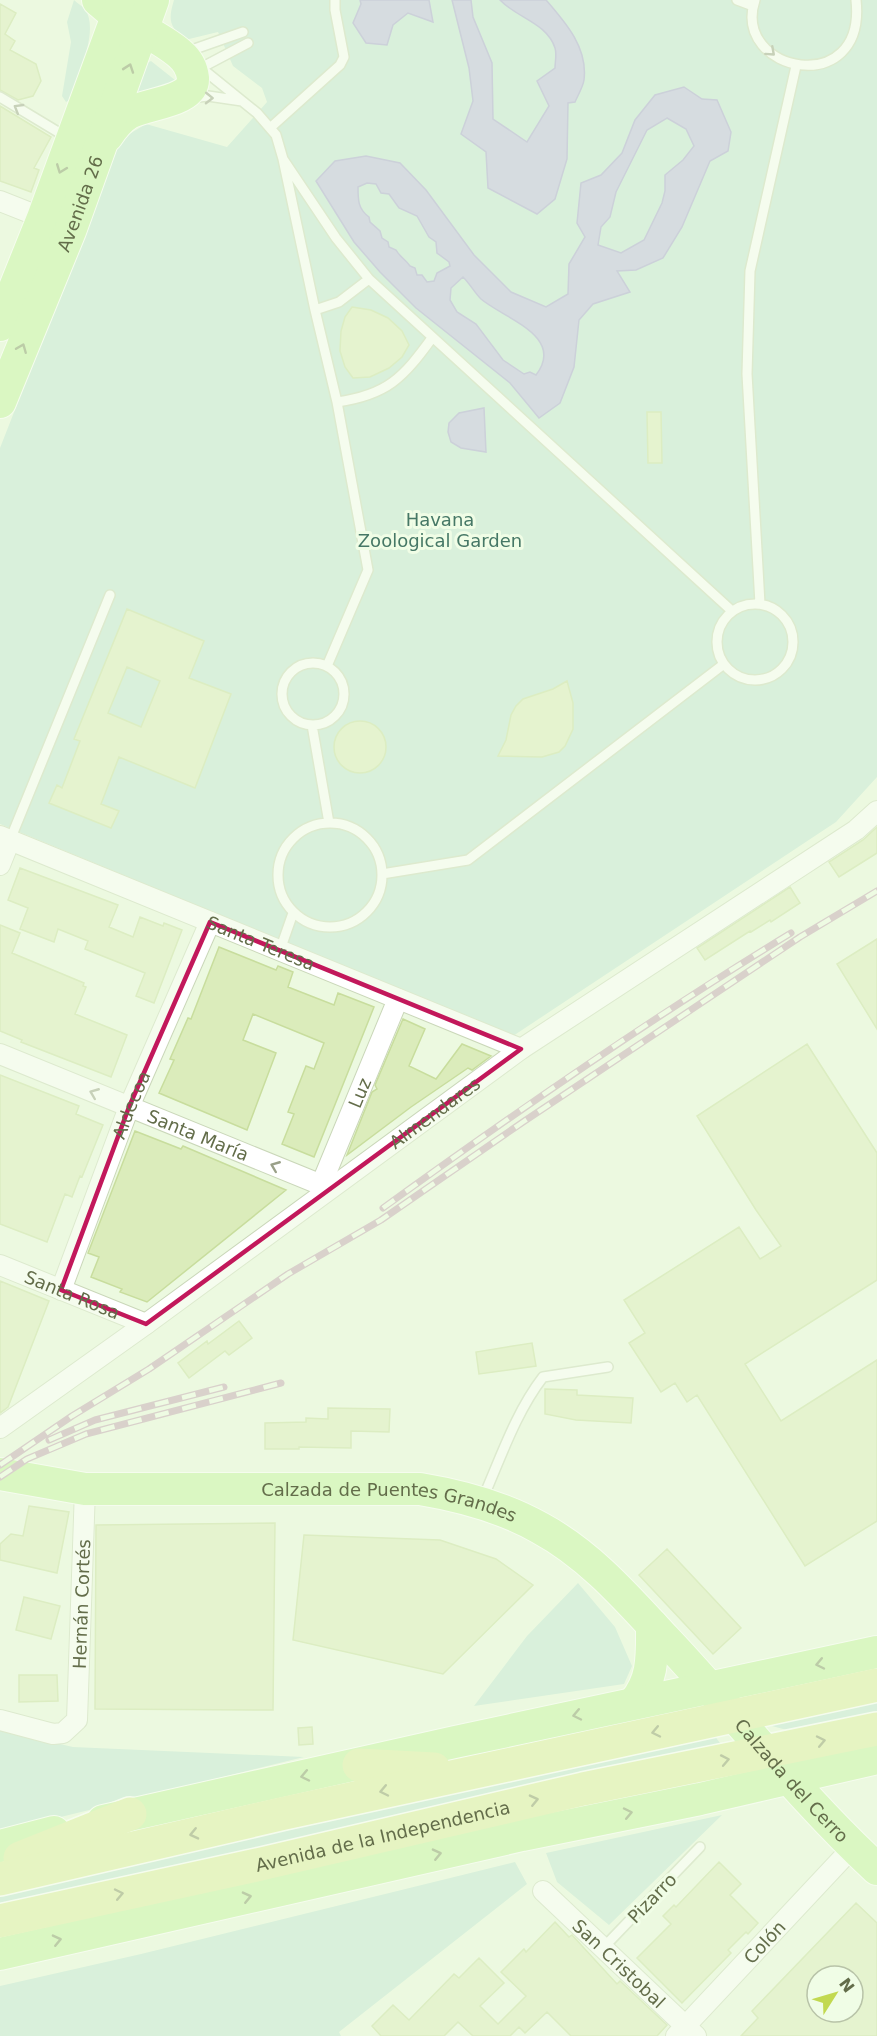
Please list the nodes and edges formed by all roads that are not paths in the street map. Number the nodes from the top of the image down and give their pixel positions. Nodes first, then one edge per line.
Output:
1 (153, 0) edge
2 (335, 0) edge
3 (737, 0) edge
4 (856, 0) edge
5 (754, 3) edge
6 (120, 11) edge
7 (243, 32) dead end
8 (248, 43) dead end
9 (192, 65) junction
10 (796, 66) junction
11 (0, 97) edge
12 (174, 100) junction
13 (244, 101) junction
14 (270, 128) junction
15 (104, 139) junction
16 (72, 140) junction
17 (283, 159) junction
18 (0, 201) edge
19 (43, 218) junction
20 (369, 279) junction
21 (315, 310) junction
22 (0, 325) edge
23 (432, 338) junction
24 (0, 402) edge
25 (338, 402) junction
26 (110, 596) dead end
27 (760, 604) junction
28 (732, 611) junction
29 (724, 664) junction
30 (327, 666) junction
31 (312, 724) junction
32 (877, 811) edge
33 (329, 823) junction
34 (5, 838) edge
35 (0, 865) edge
36 (382, 874) junction
37 (293, 913) junction
38 (210, 922) junction
39 (279, 951) junction
40 (398, 999) junction
41 (521, 1049) junction
42 (0, 1054) edge
43 (129, 1107) junction
44 (325, 1186) junction
45 (0, 1265) edge
46 (61, 1290) junction
47 (146, 1324) junction
48 (608, 1367) dead end
49 (0, 1428) edge
50 (0, 1474) edge
51 (85, 1490) junction
52 (481, 1503) junction
53 (652, 1624) junction
54 (877, 1652) edge
55 (877, 1685) edge
56 (710, 1686) junction
57 (634, 1703) junction
58 (734, 1715) junction
59 (0, 1720) edge
60 (877, 1729) edge
61 (765, 1752) junction
62 (877, 1758) edge
63 (359, 1765) junction
64 (478, 1771) junction
65 (787, 1778) junction
66 (130, 1814) junction
67 (0, 1846) edge
68 (700, 1847) dead end
69 (853, 1847) junction
70 (0, 1866) edge
71 (877, 1869) edge
72 (0, 1879) edge
73 (543, 1891) dead end
74 (0, 1921) edge
75 (603, 1948) junction
76 (0, 1954) edge
77 (686, 2033) edge

1 - 6 main road, Avenida 26
2 - 14 lane
3 - 5 lane
4 - 10 lane
5 -> 10 lane
6 - 9 main road
15 -> 6 main road, Avenida 26
6 - 16 main road, Avenida 26
7 - 9 lane
8 - 9 lane
9 - 12 main road
9 - 13 lane
10 - 27 lane
16 -> 11 lane
12 -> 13 lane
12 - 15 main road
13 - 14 lane
14 - 17 lane
24 -> 15 main road, Avenida 26
16 -> 19 main road, Avenida 26
17 - 20 lane
17 - 21 lane
18 - 19 street
19 - 22 main road, Avenida 26
20 - 21 lane
20 - 23 lane
21 - 25 lane
23 - 25 lane
23 - 28 lane
25 - 30 lane
26 - 34 lane
27 - 28 lane
27 - 29 lane
28 - 29 lane
29 - 36 lane
30 - 31 lane
30 - 31 lane
31 - 33 lane
32 - 41 street, Almendares
33 - 36 lane
33 - 37 lane
34 - 35 street
34 - 38 street, Santa Teresa
36 - 37 lane
37 - 39 lane
38 - 39 street, Santa Teresa
38 - 43 street, Aldecoa
39 - 40 street, Santa Teresa
40 - 41 street, Santa Teresa
40 - 44 street, Luz
41 - 44 street, Almendares
43 -> 42 street, Santa María
44 -> 43 street, Santa María
43 - 46 street, Aldecoa
44 - 47 street, Almendares
45 - 46 street, Santa Rosa
46 - 47 street, Santa Rosa
47 - 49 street, Almendares
48 - 52 lane
50 - 51 main road, Calzada de Puentes Grandes
51 - 52 main road, Calzada de Puentes Grandes
51 - 59 street, Hernán Cortés
52 - 53 main road, Calzada de Puentes Grandes
53 - 56 main road, Calzada de Puentes Grandes
53 - 57 main road
54 -> 56 main road
55 - 58 highway
56 - 57 main road
56 - 58 main road, Calzada del Cerro
57 -> 63 main road
58 - 61 main road, Calzada del Cerro
58 -> 64 highway
61 -> 60 highway, Avenida de la Independencia
61 - 65 main road, Calzada del Cerro
74 -> 61 highway, Avenida de la Independencia
62 - 65 main road
63 - 64 highway
63 -> 66 main road
64 -> 72 highway
65 - 69 main road, Calzada del Cerro
76 -> 65 main road
66 - 67 main road
66 - 70 highway
68 - 75 lane, Pizarro
69 - 71 main road, Calzada del Cerro
69 - 77 street, Colón
73 - 75 street, San Cristobal
75 - 77 street, San Cristobal

